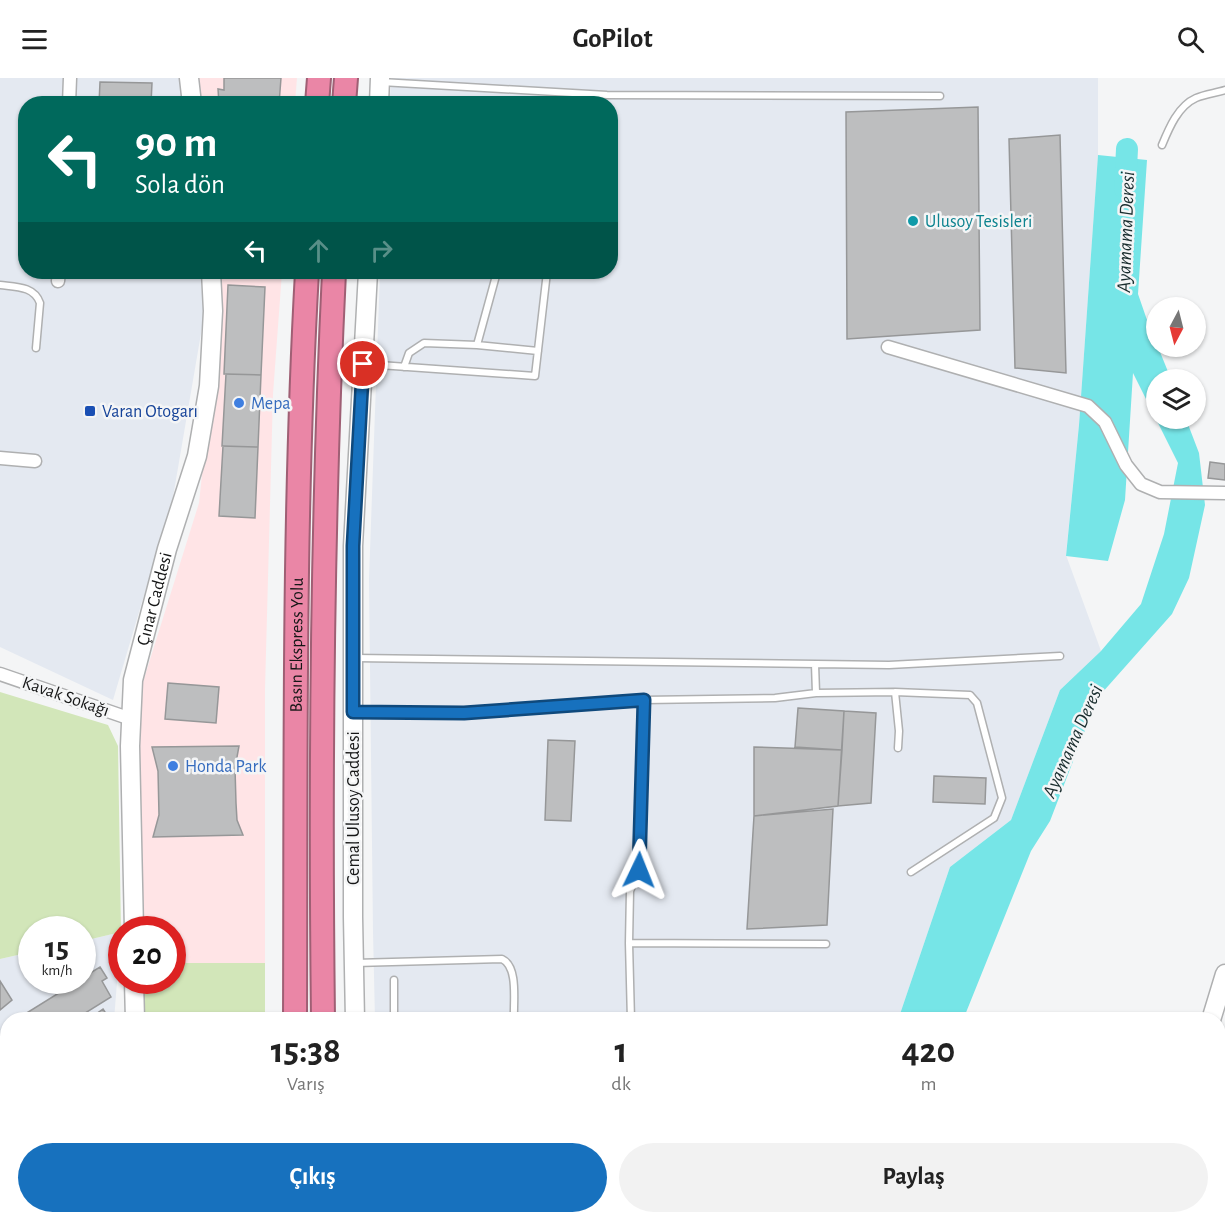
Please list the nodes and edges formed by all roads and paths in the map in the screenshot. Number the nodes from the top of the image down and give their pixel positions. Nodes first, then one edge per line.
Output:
1 (70, 78) edge
2 (189, 78) edge
3 (319, 78) edge
4 (346, 78) edge
5 (380, 80) edge
6 (1225, 90) edge
7 (69, 96) edge
8 (191, 96) edge
9 (318, 96) edge
10 (345, 96) edge
11 (379, 96) edge
12 (940, 96) dead end
13 (1162, 145) dead end
14 (211, 279) edge
15 (307, 279) edge
16 (334, 279) edge
17 (368, 279) edge
18 (494, 279) edge
19 (546, 279) edge
20 (0, 285) edge
21 (477, 345) junction
22 (888, 347) dead end
23 (36, 348) dead end
24 (538, 351) junction
25 (363, 364) junction
26 (404, 367) junction
27 (0, 458) edge
28 (35, 460) dead end
29 (1219, 493) edge
30 (1060, 657) dead end
31 (354, 658) junction
32 (815, 664) junction
33 (0, 674) edge
34 (895, 692) junction
35 (816, 693) junction
36 (644, 700) junction
37 (353, 712) junction
38 (131, 719) junction
39 (898, 748) dead end
40 (911, 872) dead end
41 (134, 916) edge
42 (629, 943) junction
43 (826, 944) dead end
44 (354, 963) junction
45 (1225, 975) edge
46 (394, 980) dead end
47 (134, 994) edge
48 (135, 1012) edge
49 (295, 1012) edge
50 (322, 1012) edge
51 (355, 1012) edge
52 (394, 1012) edge
53 (514, 1012) edge
54 (631, 1012) edge
55 (1218, 1012) edge

1 - 7 street
2 - 8 main road
3 - 9 highway
4 - 10 highway
5 - 11 main road
5 - 12 lane
6 - 13 lane
14 - 38 main road, Çınar Caddesi
15 - 49 highway, Basın Ekspress Yolu
16 - 50 highway, Basın Ekspress Yolu
17 - 25 main road, Cemal Ulusoy Caddesi
18 - 21 lane
19 - 24 lane
20 - 23 lane
21 - 24 lane
21 - 26 lane
22 - 29 street
24 - 26 lane
25 - 26 lane
25 - 31 main road, Cemal Ulusoy Caddesi
27 - 28 street
30 - 32 lane
31 - 32 lane
31 - 37 main road, Cemal Ulusoy Caddesi
32 - 35 lane
33 - 38 street, Kavak Sokağı
34 - 35 lane
34 - 39 lane
34 - 40 lane
35 - 36 lane
36 - 37 lane
36 - 42 lane
37 - 44 main road, Cemal Ulusoy Caddesi
38 - 41 main road, Çınar Caddesi
42 - 43 lane
42 - 54 lane
44 - 51 main road, Cemal Ulusoy Caddesi
44 - 53 lane
45 - 55 main road
46 - 52 lane
47 - 48 main road

